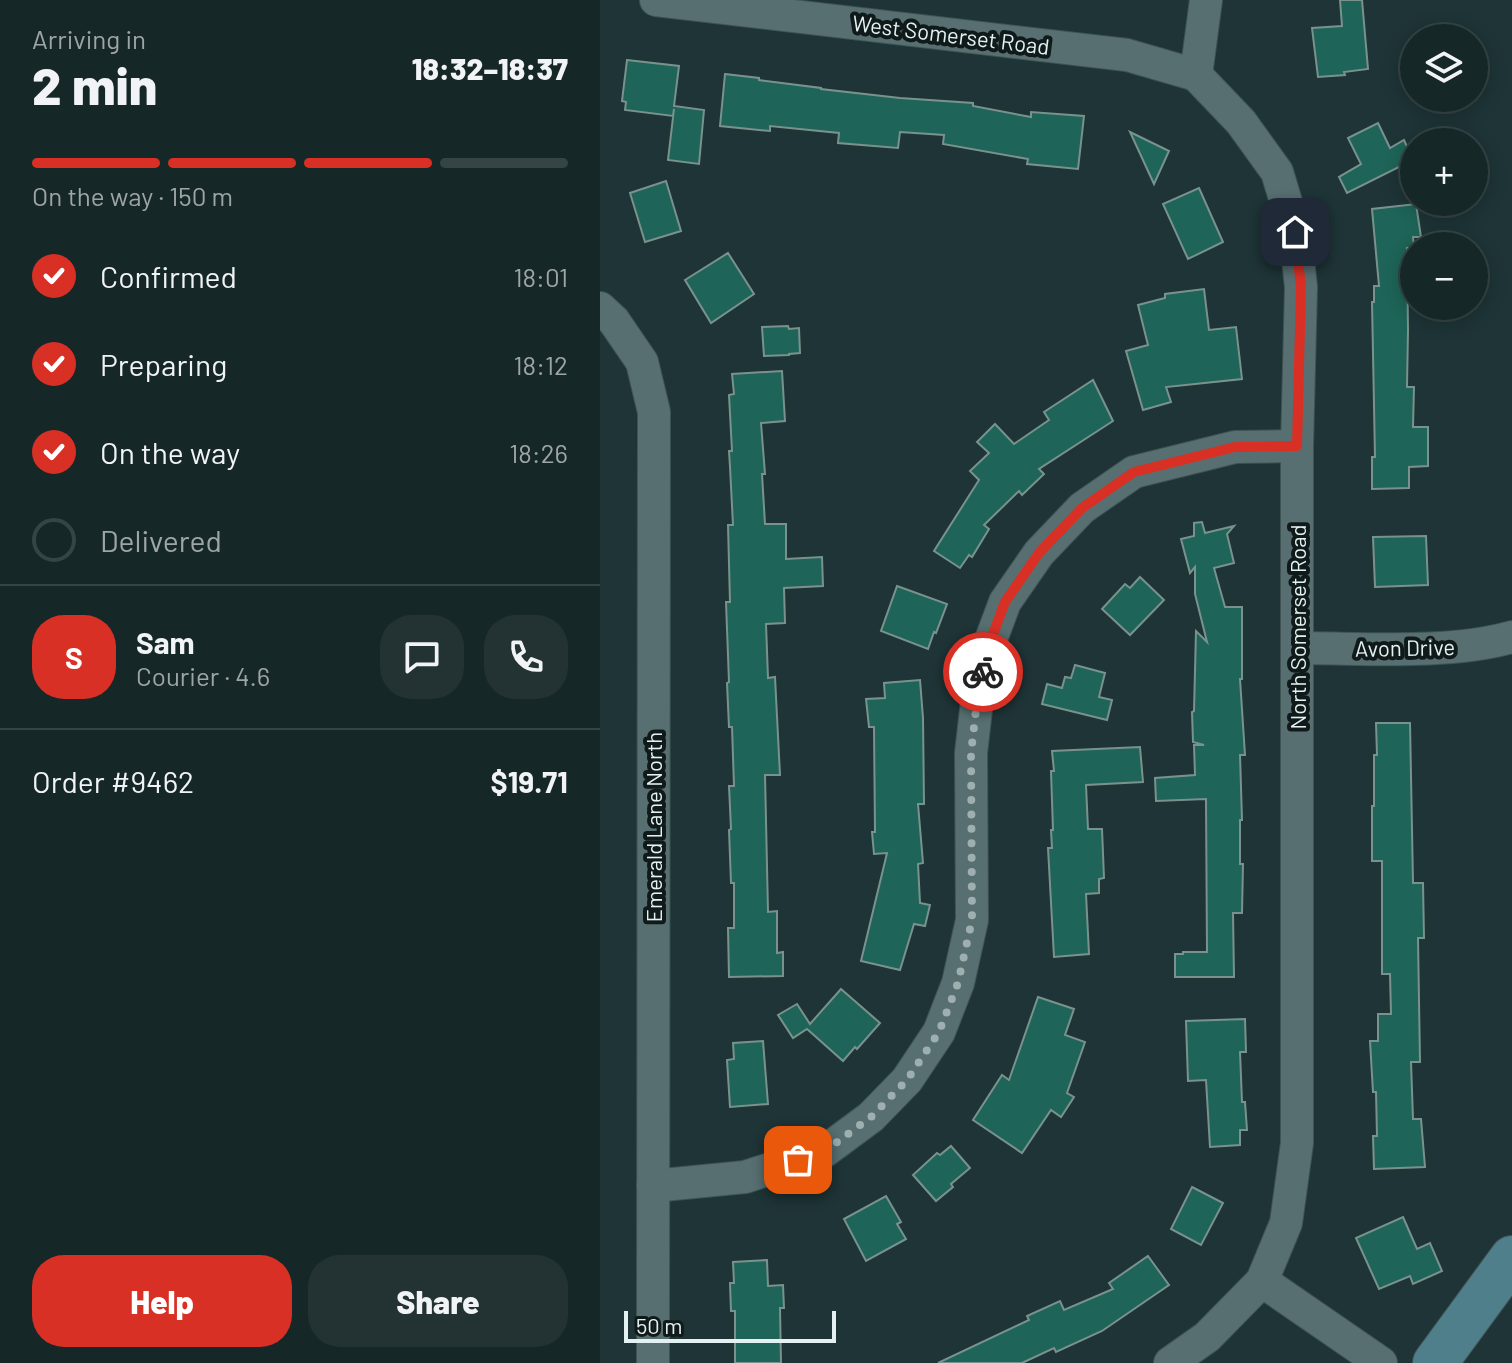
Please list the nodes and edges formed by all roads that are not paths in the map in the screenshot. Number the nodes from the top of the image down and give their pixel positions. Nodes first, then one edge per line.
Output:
1 (656, 0) edge
2 (1206, 0) edge
3 (1196, 75) junction
4 (600, 308) edge
5 (1297, 446) junction
6 (1512, 637) edge
7 (1297, 648) junction
8 (653, 1186) junction
9 (1512, 1258) edge
10 (1262, 1281) junction
11 (653, 1363) edge
12 (1170, 1363) edge
13 (1381, 1363) edge
14 (1435, 1363) edge

1 - 3 street, West Somerset Road
2 - 3 street
3 - 5 street, North Somerset Road
4 - 8 street, Emerald Lane North
5 - 7 street, North Somerset Road
5 - 8 street
6 - 7 street, Avon Drive
7 - 10 street, North Somerset Road
8 - 11 street, Emerald Lane North
9 - 14 main road
10 - 12 street
10 - 13 street

